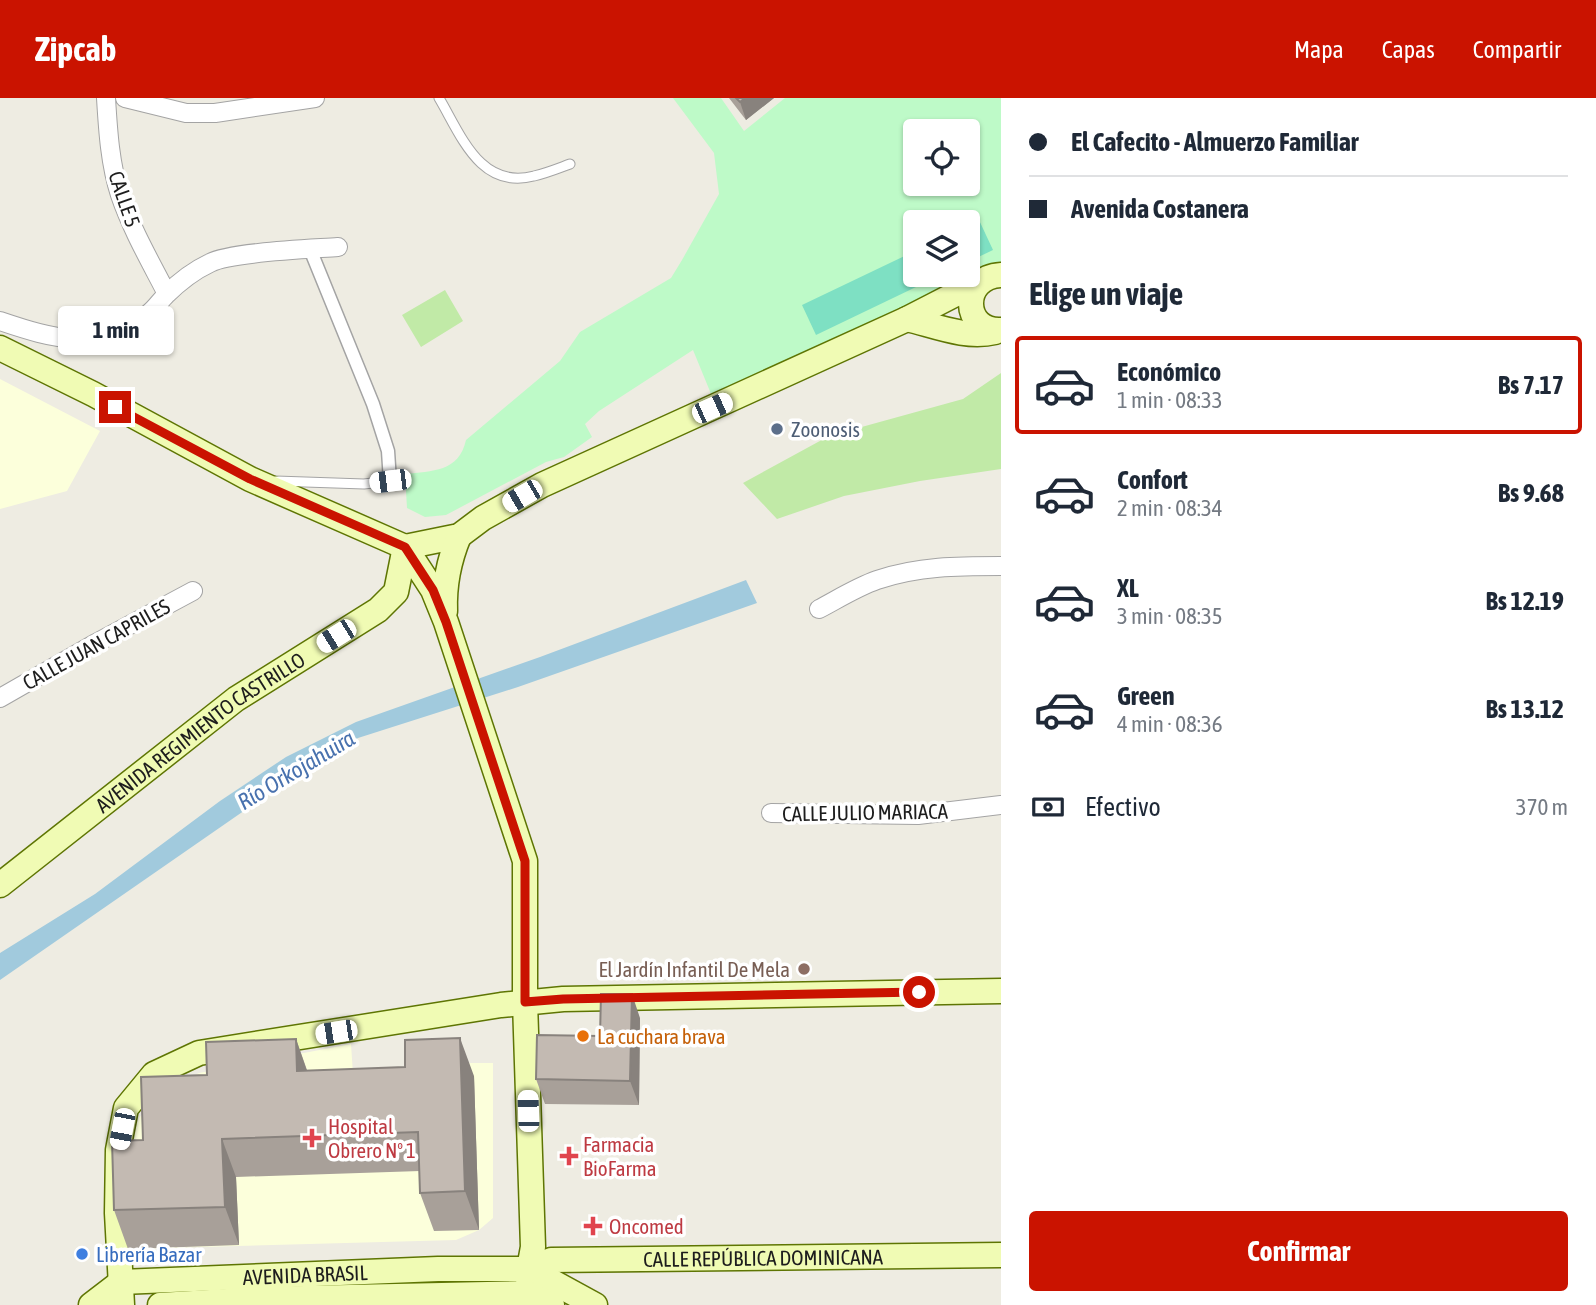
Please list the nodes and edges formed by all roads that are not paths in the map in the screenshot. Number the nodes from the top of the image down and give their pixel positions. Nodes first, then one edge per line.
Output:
1 (106, 98) edge
2 (125, 98) edge
3 (315, 98) edge
4 (439, 98) edge
5 (187, 105) edge
6 (570, 164) dead end
7 (338, 247) dead end
8 (310, 249) junction
9 (990, 279) edge
10 (167, 293) junction
11 (907, 319) junction
12 (0, 321) edge
13 (999, 331) edge
14 (0, 348) edge
15 (250, 479) junction
16 (390, 481) joint
17 (459, 536) junction
18 (405, 547) junction
19 (1001, 566) edge
20 (193, 591) dead end
21 (819, 609) dead end
22 (378, 610) junction
23 (447, 625) junction
24 (0, 698) edge
25 (1001, 805) edge
26 (771, 813) dead end
27 (0, 885) edge
28 (1001, 991) edge
29 (525, 1002) junction
30 (1001, 1255) edge
31 (438, 1269) junction
32 (258, 1287) junction
33 (528, 1289) edge
34 (121, 1294) edge
35 (439, 1296) junction
36 (91, 1305) edge
37 (160, 1305) edge
38 (552, 1305) edge
39 (595, 1305) edge

1 - 10 street, CALLE 5
2 - 5 street
3 - 5 street
4 - 6 lane
7 - 8 street
8 - 10 street
8 - 16 street
9 - 11 main road
9 - 13 main road
10 - 12 street
11 - 13 main road
11 - 17 main road
14 - 15 main road
15 - 16 lane
15 - 18 main road
17 - 18 main road
17 - 23 main road
18 - 22 main road, AVENIDA REGIMIENTO CASTRILLO
18 - 23 main road
19 - 21 street
20 - 24 street, CALLE JUAN CAPRILES
22 - 23 main road
22 - 27 main road, AVENIDA REGIMIENTO CASTRILLO
23 - 29 main road
25 - 26 street, CALLE JULIO MARIACA
28 - 29 main road
29 - 33 main road
29 - 34 main road
30 - 33 main road, CALLE REPÚBLICA DOMINICANA
31 - 32 main road, AVENIDA BRASIL
31 - 33 main road, AVENIDA BRASIL
31 - 35 main road
32 - 34 main road, AVENIDA BRASIL
32 - 35 main road, AVENIDA BRASIL
32 - 37 main road, AVENIDA BRASIL
33 - 35 main road, AVENIDA BRASIL
33 - 38 main road
33 - 39 main road
34 - 36 main road

